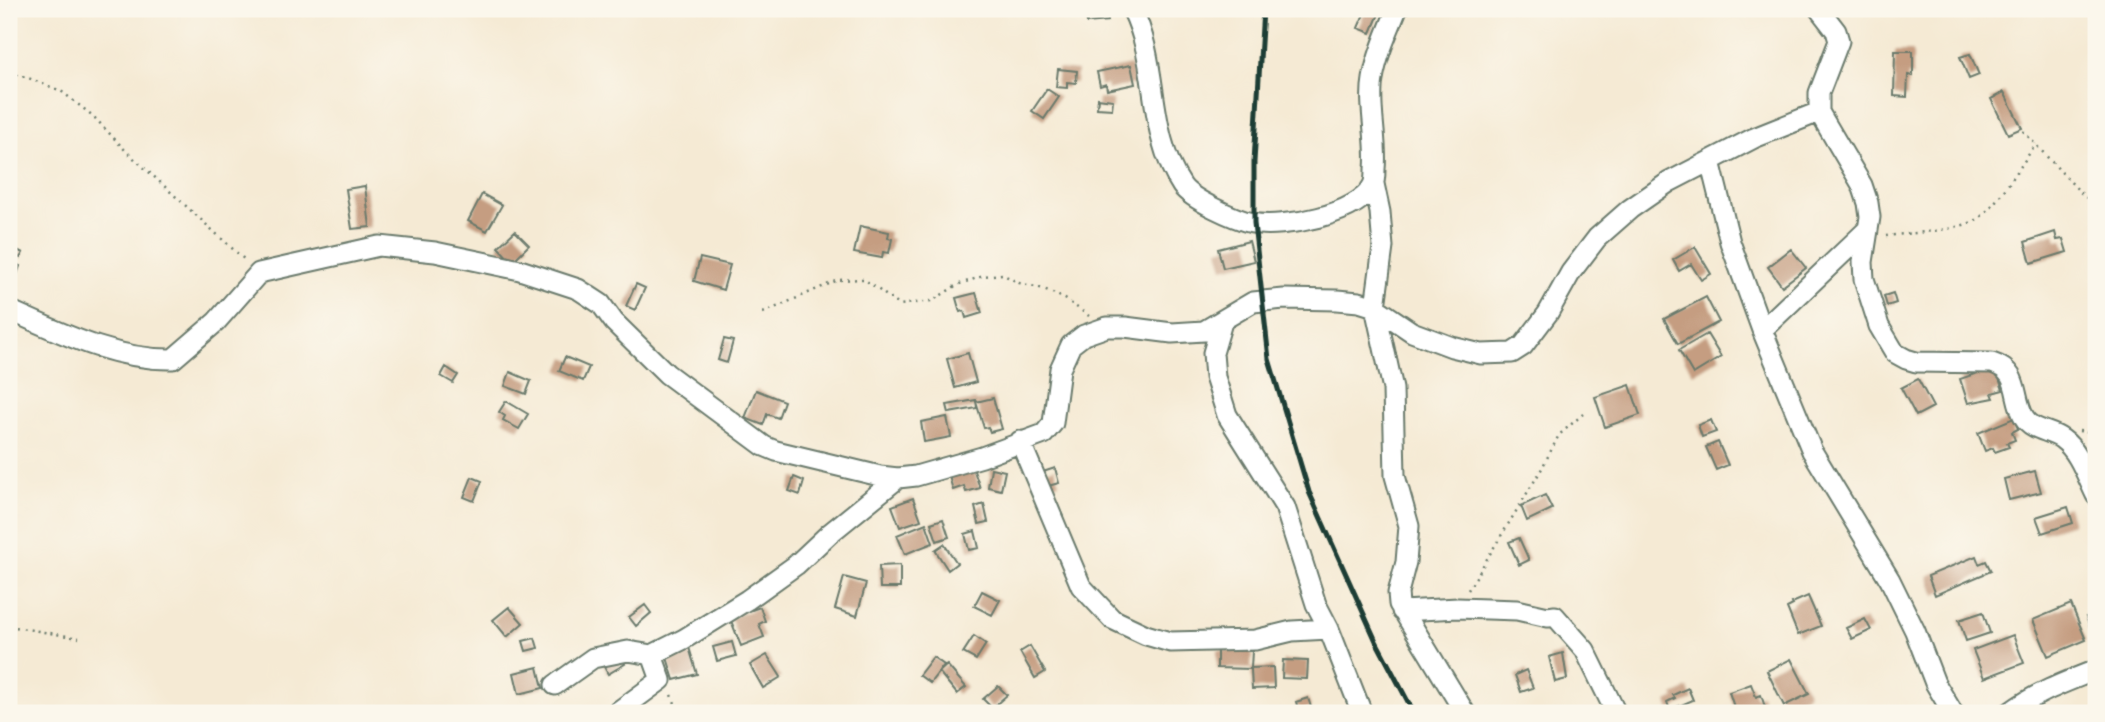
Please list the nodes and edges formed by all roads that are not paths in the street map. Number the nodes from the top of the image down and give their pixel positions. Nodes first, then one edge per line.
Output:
1 (1132, 9) edge
2 (1397, 9) edge
3 (1819, 9) edge
4 (1819, 111) junction
5 (1710, 161) junction
6 (1374, 184) junction
7 (1866, 234) junction
8 (1375, 307) junction
9 (9, 310) edge
10 (1222, 322) junction
11 (1762, 330) junction
12 (1020, 441) junction
13 (898, 478) junction
14 (2096, 495) edge
15 (1402, 611) junction
16 (1329, 629) junction
17 (652, 655) junction
18 (2096, 670) edge
19 (555, 685) dead end
20 (616, 713) edge
21 (1362, 713) edge
22 (1465, 713) edge
23 (1616, 713) edge
24 (1954, 713) edge
25 (2009, 713) edge

1 - 6 street
2 - 6 street
3 - 4 street
4 - 5 street
4 - 7 street
5 - 8 street
5 - 11 street
6 - 8 street
7 - 11 street
7 - 14 street
8 - 10 street
8 - 15 street
9 - 13 street
10 - 12 street
10 - 16 street
11 - 24 street
12 - 13 street
12 - 16 street
13 - 17 street
15 - 22 street
15 - 23 street
16 - 21 street
17 - 19 street
17 - 20 street
18 - 25 street

